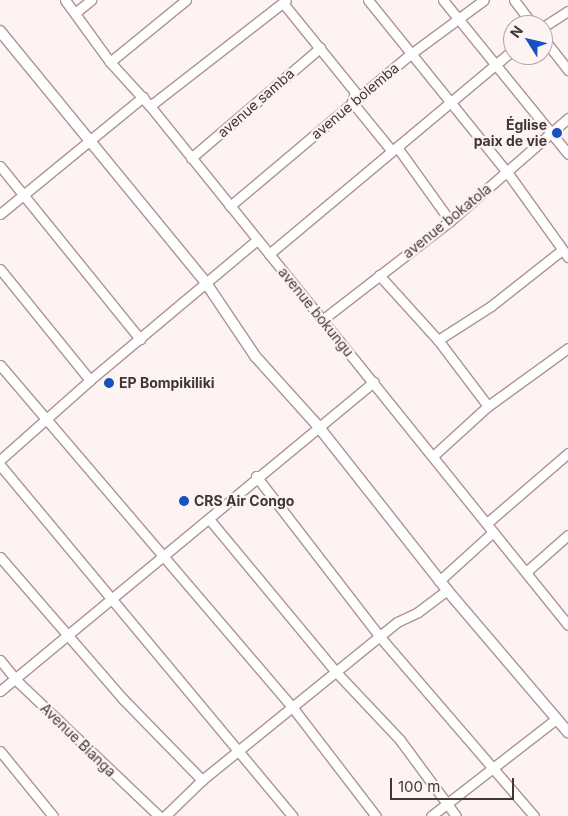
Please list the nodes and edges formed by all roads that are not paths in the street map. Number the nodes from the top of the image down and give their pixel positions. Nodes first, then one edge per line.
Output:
1 (64, 0) edge
2 (91, 0) edge
3 (186, 0) edge
4 (368, 0) edge
5 (443, 0) edge
6 (484, 0) edge
7 (514, 0) edge
8 (285, 2) edge
9 (568, 11) edge
10 (75, 13) junction
11 (525, 15) edge
12 (458, 20) junction
13 (553, 21) edge
14 (0, 31) edge
15 (320, 48) junction
16 (553, 51) edge
17 (412, 53) junction
18 (503, 58) edge
19 (110, 62) junction
20 (495, 64) junction
21 (568, 70) edge
22 (143, 97) junction
23 (449, 101) junction
24 (352, 102) junction
25 (150, 106) junction
26 (568, 118) edge
27 (552, 134) junction
28 (91, 140) junction
29 (394, 148) junction
30 (568, 154) edge
31 (192, 158) junction
32 (0, 166) edge
33 (507, 172) junction
34 (24, 196) junction
35 (230, 206) junction
36 (0, 214) edge
37 (450, 221) junction
38 (257, 240) junction
39 (565, 253) edge
40 (269, 254) junction
41 (0, 269) edge
42 (379, 275) junction
43 (206, 284) junction
44 (322, 320) junction
45 (140, 339) junction
46 (438, 340) junction
47 (566, 353) edge
48 (0, 365) edge
49 (90, 380) junction
50 (374, 382) junction
51 (488, 406) junction
52 (46, 421) junction
53 (318, 426) junction
54 (568, 453) edge
55 (433, 456) junction
56 (0, 460) edge
57 (0, 465) edge
58 (256, 476) junction
59 (209, 518) junction
60 (487, 523) junction
61 (493, 532) junction
62 (568, 535) edge
63 (163, 553) junction
64 (0, 557) edge
65 (526, 572) junction
66 (439, 580) junction
67 (447, 590) junction
68 (113, 598) junction
69 (568, 625) edge
70 (69, 634) junction
71 (380, 637) junction
72 (0, 660) edge
73 (336, 672) junction
74 (16, 680) junction
75 (0, 691) edge
76 (293, 708) junction
77 (556, 719) junction
78 (568, 731) edge
79 (0, 751) edge
80 (237, 752) junction
81 (495, 768) junction
82 (202, 780) junction
83 (447, 804) junction
84 (53, 816) edge
85 (159, 816) edge
86 (165, 816) edge
87 (292, 816) edge
88 (376, 816) edge
89 (431, 816) edge
90 (456, 816) edge
91 (534, 816) edge

1 - 10 street, avenue bokungu
2 - 10 street
3 - 19 street
4 - 17 street
5 - 12 street
6 - 12 street, avenue bolemba
7 - 11 street
8 - 15 street
8 - 25 street
9 - 13 street
10 - 19 street, avenue bokungu
12 - 17 street, avenue bolemba
12 - 20 street
14 - 28 street
15 - 24 street
15 - 31 street, avenue samba
16 - 21 street
17 - 23 street
17 - 24 street, avenue bolemba
18 - 20 street
19 - 22 street, avenue bokungu
20 - 23 street
20 - 27 street
22 - 25 street, avenue bokungu
22 - 28 street
23 - 29 street
23 - 33 street
24 - 29 street
24 - 35 street, avenue bolemba
25 - 31 street, avenue bokungu
26 - 27 street, avenue bokatola
27 - 30 street
27 - 33 street, avenue bokatola
28 - 34 street
28 - 43 street
29 - 37 street
29 - 40 street
31 - 35 street, avenue bokungu
32 - 34 street
33 - 37 street, avenue bokatola
33 - 39 street
34 - 36 street
34 - 45 street
35 - 38 street, avenue bokungu
37 - 42 street, avenue bokatola
38 - 40 street, avenue bokungu
38 - 43 street
39 - 46 street
40 - 44 street, avenue bokungu
41 - 49 street
42 - 44 street, avenue bokatola
42 - 46 street
43 - 45 street
43 - 53 street
44 - 50 street, avenue bokungu
45 - 49 street
46 - 51 street
47 - 51 street
48 - 52 street
49 - 52 street
50 - 53 street
50 - 55 street, avenue bokungu
51 - 55 street
52 - 56 street
52 - 63 street
53 - 58 street
53 - 66 street
54 - 60 street
55 - 60 street, avenue bokungu
57 - 68 street
58 - 59 street
58 - 71 street
59 - 63 street
59 - 73 street
60 - 61 street, avenue bokungu
61 - 65 street, avenue bokungu
61 - 66 street
62 - 65 street
63 - 68 street
63 - 76 street
64 - 70 street
65 - 69 street, avenue bokungu
66 - 67 street
67 - 71 street
67 - 77 street
68 - 70 street
68 - 80 street
70 - 74 street
70 - 82 street
71 - 73 street
71 - 81 street
72 - 74 street, Avenue Bianga
73 - 76 street
73 - 83 street
74 - 75 street
74 - 85 street, Avenue Bianga
76 - 80 street
76 - 88 street
77 - 78 street
77 - 81 street
79 - 84 street
80 - 82 street
80 - 87 street
81 - 83 street
81 - 91 street
82 - 86 street
83 - 89 street
83 - 90 street

